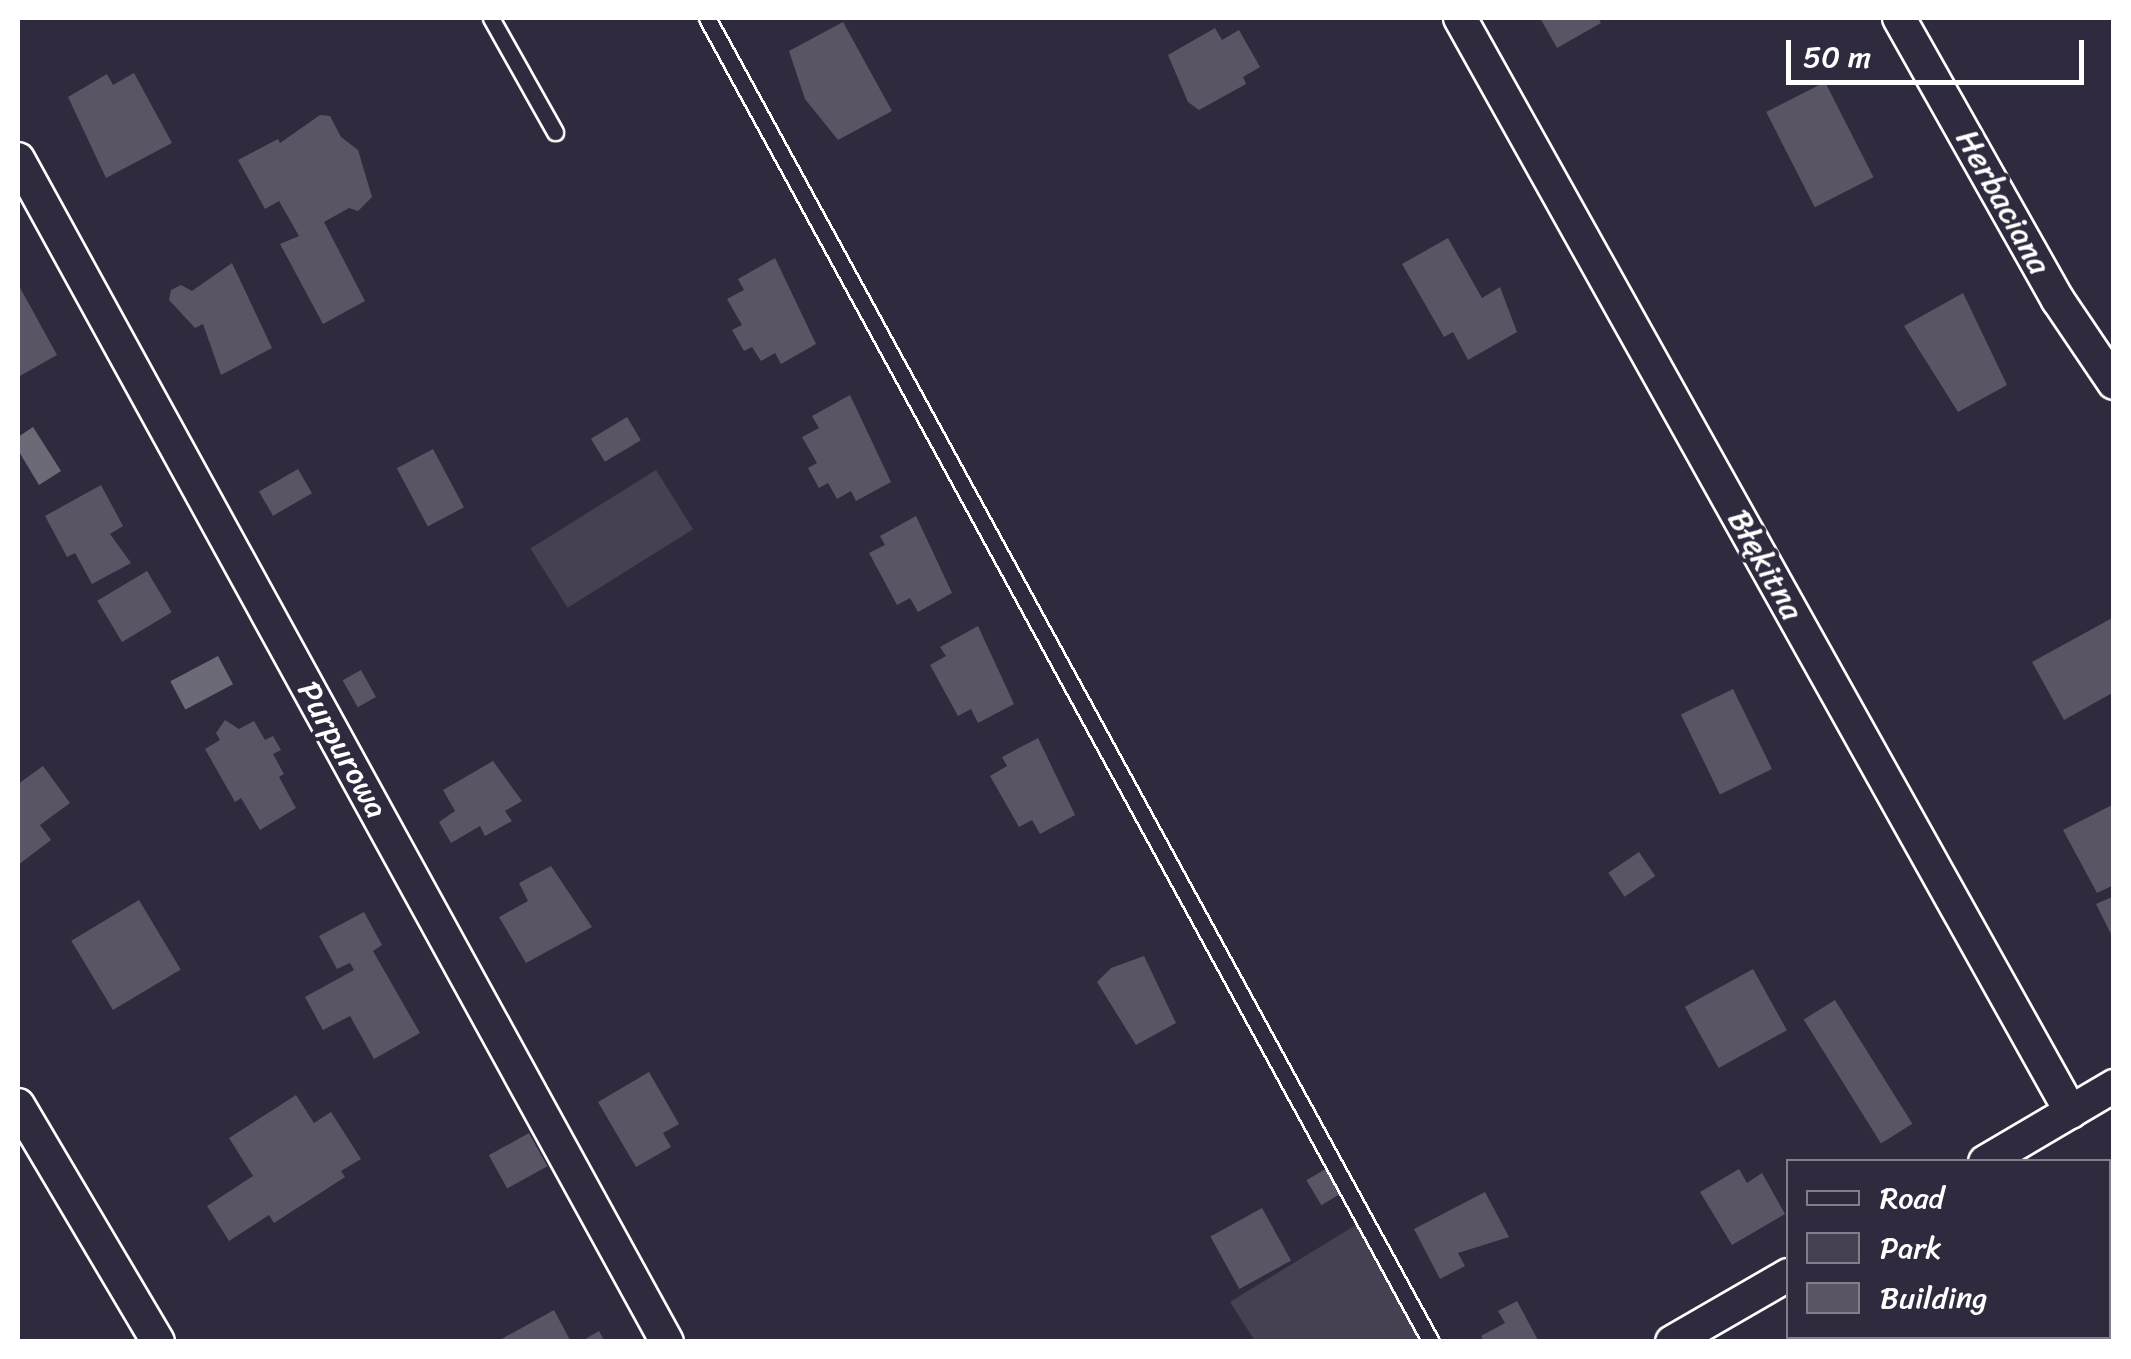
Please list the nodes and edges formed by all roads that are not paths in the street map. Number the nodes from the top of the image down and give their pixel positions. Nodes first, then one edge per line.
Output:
1 (491, 18) edge
2 (707, 18) edge
3 (1460, 18) edge
4 (1899, 18) edge
5 (556, 132) dead end
6 (18, 159) edge
7 (2114, 382) edge
8 (2114, 1086) edge
9 (18, 1105) edge
10 (2072, 1112) junction
11 (1990, 1159) edge
12 (1786, 1276) edge
13 (158, 1342) edge
14 (666, 1342) edge
15 (1431, 1342) edge
16 (1672, 1342) edge

1 - 5 lane
2 - 15 lane
3 - 10 street, Błękitna
4 - 7 street, Herbaciana
6 - 14 street, Purpurowa
8 - 10 street
9 - 13 street
10 - 11 street
12 - 16 street

